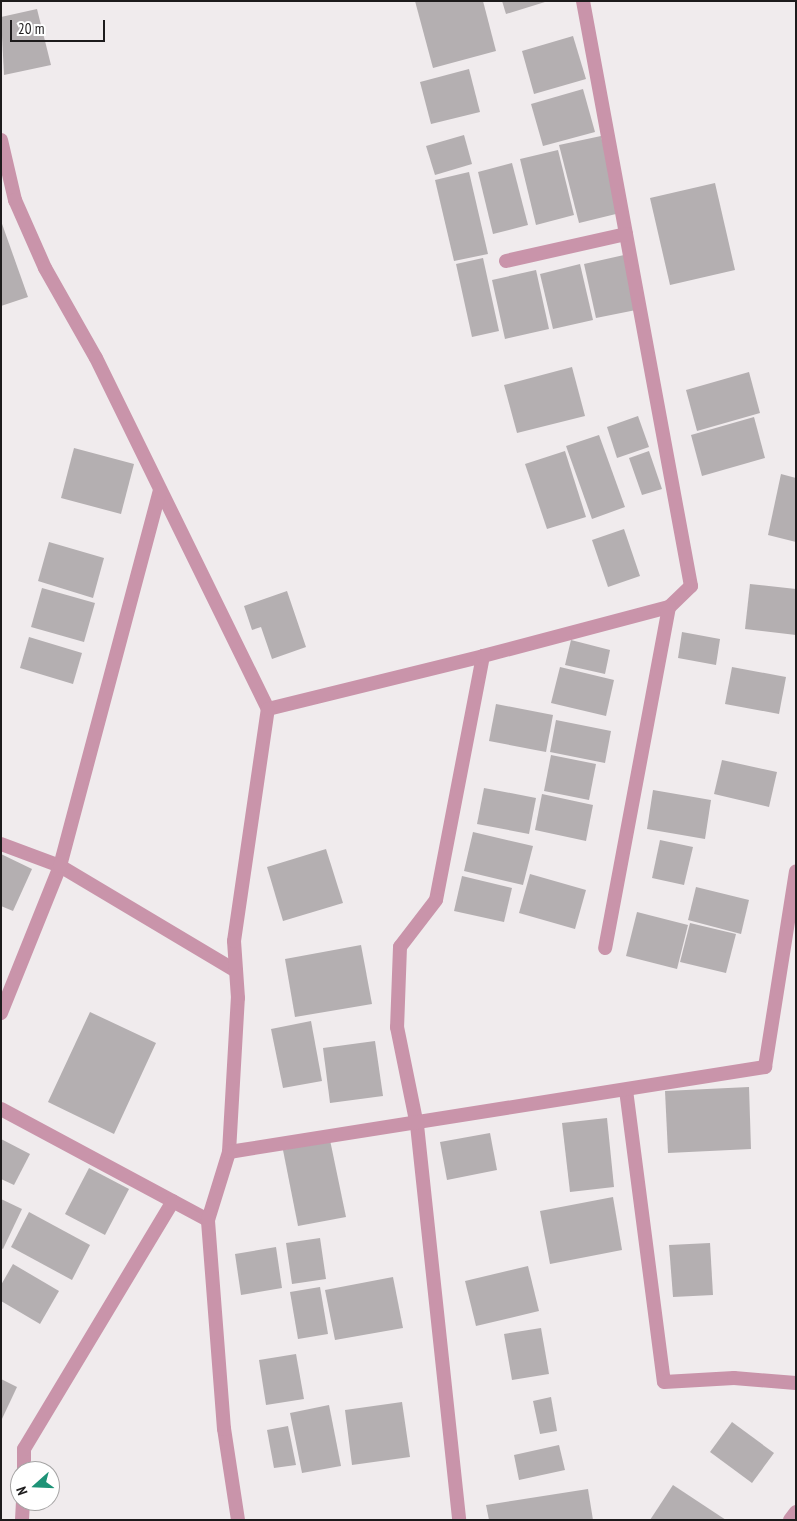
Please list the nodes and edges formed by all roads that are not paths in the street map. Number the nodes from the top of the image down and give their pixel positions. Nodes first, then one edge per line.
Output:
1 (583, 1) edge
2 (1, 140) edge
3 (626, 234) junction
4 (506, 261) dead end
5 (160, 490) junction
6 (669, 607) junction
7 (483, 656) junction
8 (268, 709) junction
9 (1, 844) edge
10 (60, 866) junction
11 (796, 875) edge
12 (605, 948) dead end
13 (236, 971) junction
14 (1, 1013) edge
15 (626, 1090) junction
16 (1, 1109) edge
17 (417, 1125) junction
18 (229, 1152) junction
19 (173, 1201) junction
20 (208, 1220) junction
21 (796, 1383) edge
22 (24, 1461) edge
23 (796, 1512) edge
24 (238, 1520) edge
25 (459, 1520) edge
26 (790, 1520) edge

1 - 3 street
2 - 5 street
3 - 4 street
3 - 6 street
5 - 8 street
5 - 10 street
6 - 7 street
6 - 12 street
7 - 8 street
7 - 17 street
8 - 13 street
9 - 10 street
10 - 13 street
10 - 14 street
11 - 15 street
13 - 18 street
15 - 17 street
15 - 21 street
16 - 19 street
17 - 18 street
17 - 25 street
18 - 20 street
19 - 20 street
19 - 22 street
20 - 24 street
23 - 26 street

